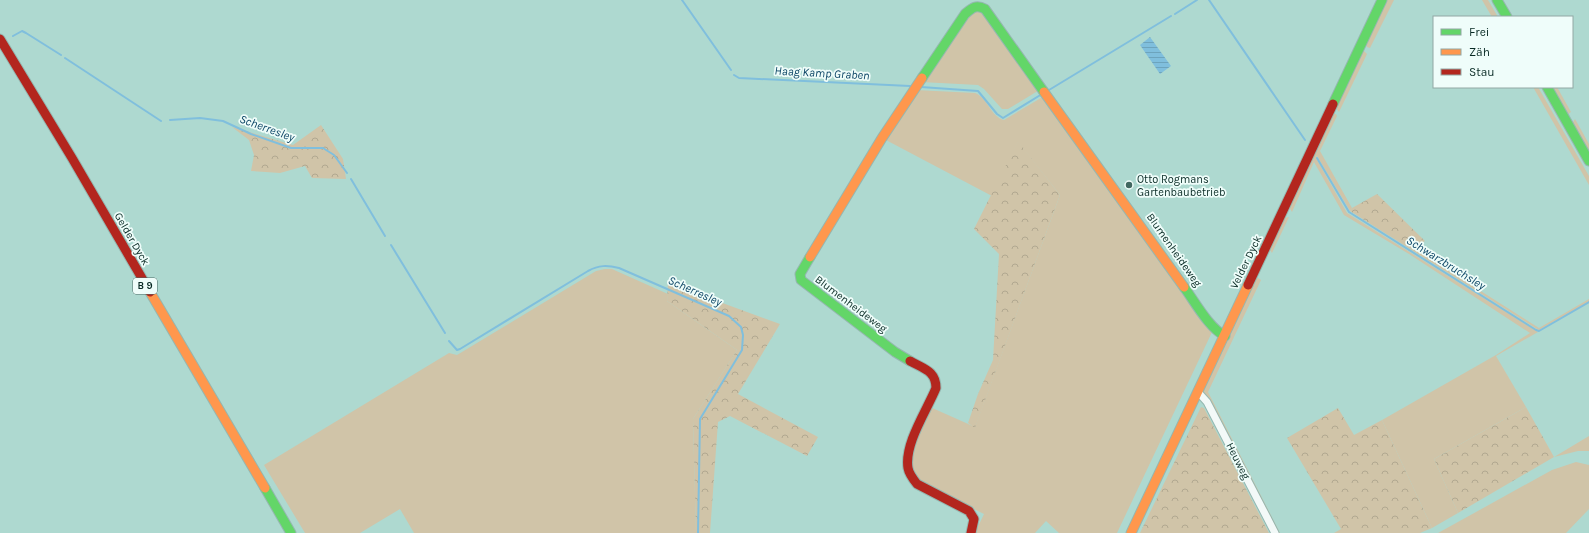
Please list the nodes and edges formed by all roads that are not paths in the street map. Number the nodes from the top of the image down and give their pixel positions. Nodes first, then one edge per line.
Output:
1 (1382, 0) edge
2 (1497, 0) edge
3 (977, 3) edge
4 (1506, 16) edge
5 (0, 39) edge
6 (1548, 88) edge
7 (1589, 161) edge
8 (1225, 336) junction
9 (1198, 392) junction
10 (291, 533) edge
11 (971, 533) edge
12 (1131, 533) edge
13 (1275, 533) edge

1 - 8 main road, Velder Dyck
2 - 4 main road
3 - 8 main road, Blumenheideweg
3 - 11 main road, Blumenheideweg
5 - 10 main road, Gelder Dyck / B 9
6 - 7 main road
8 - 9 main road, Velder Dyck
9 - 12 main road, Velder Dyck
9 - 13 street, Heuweg

